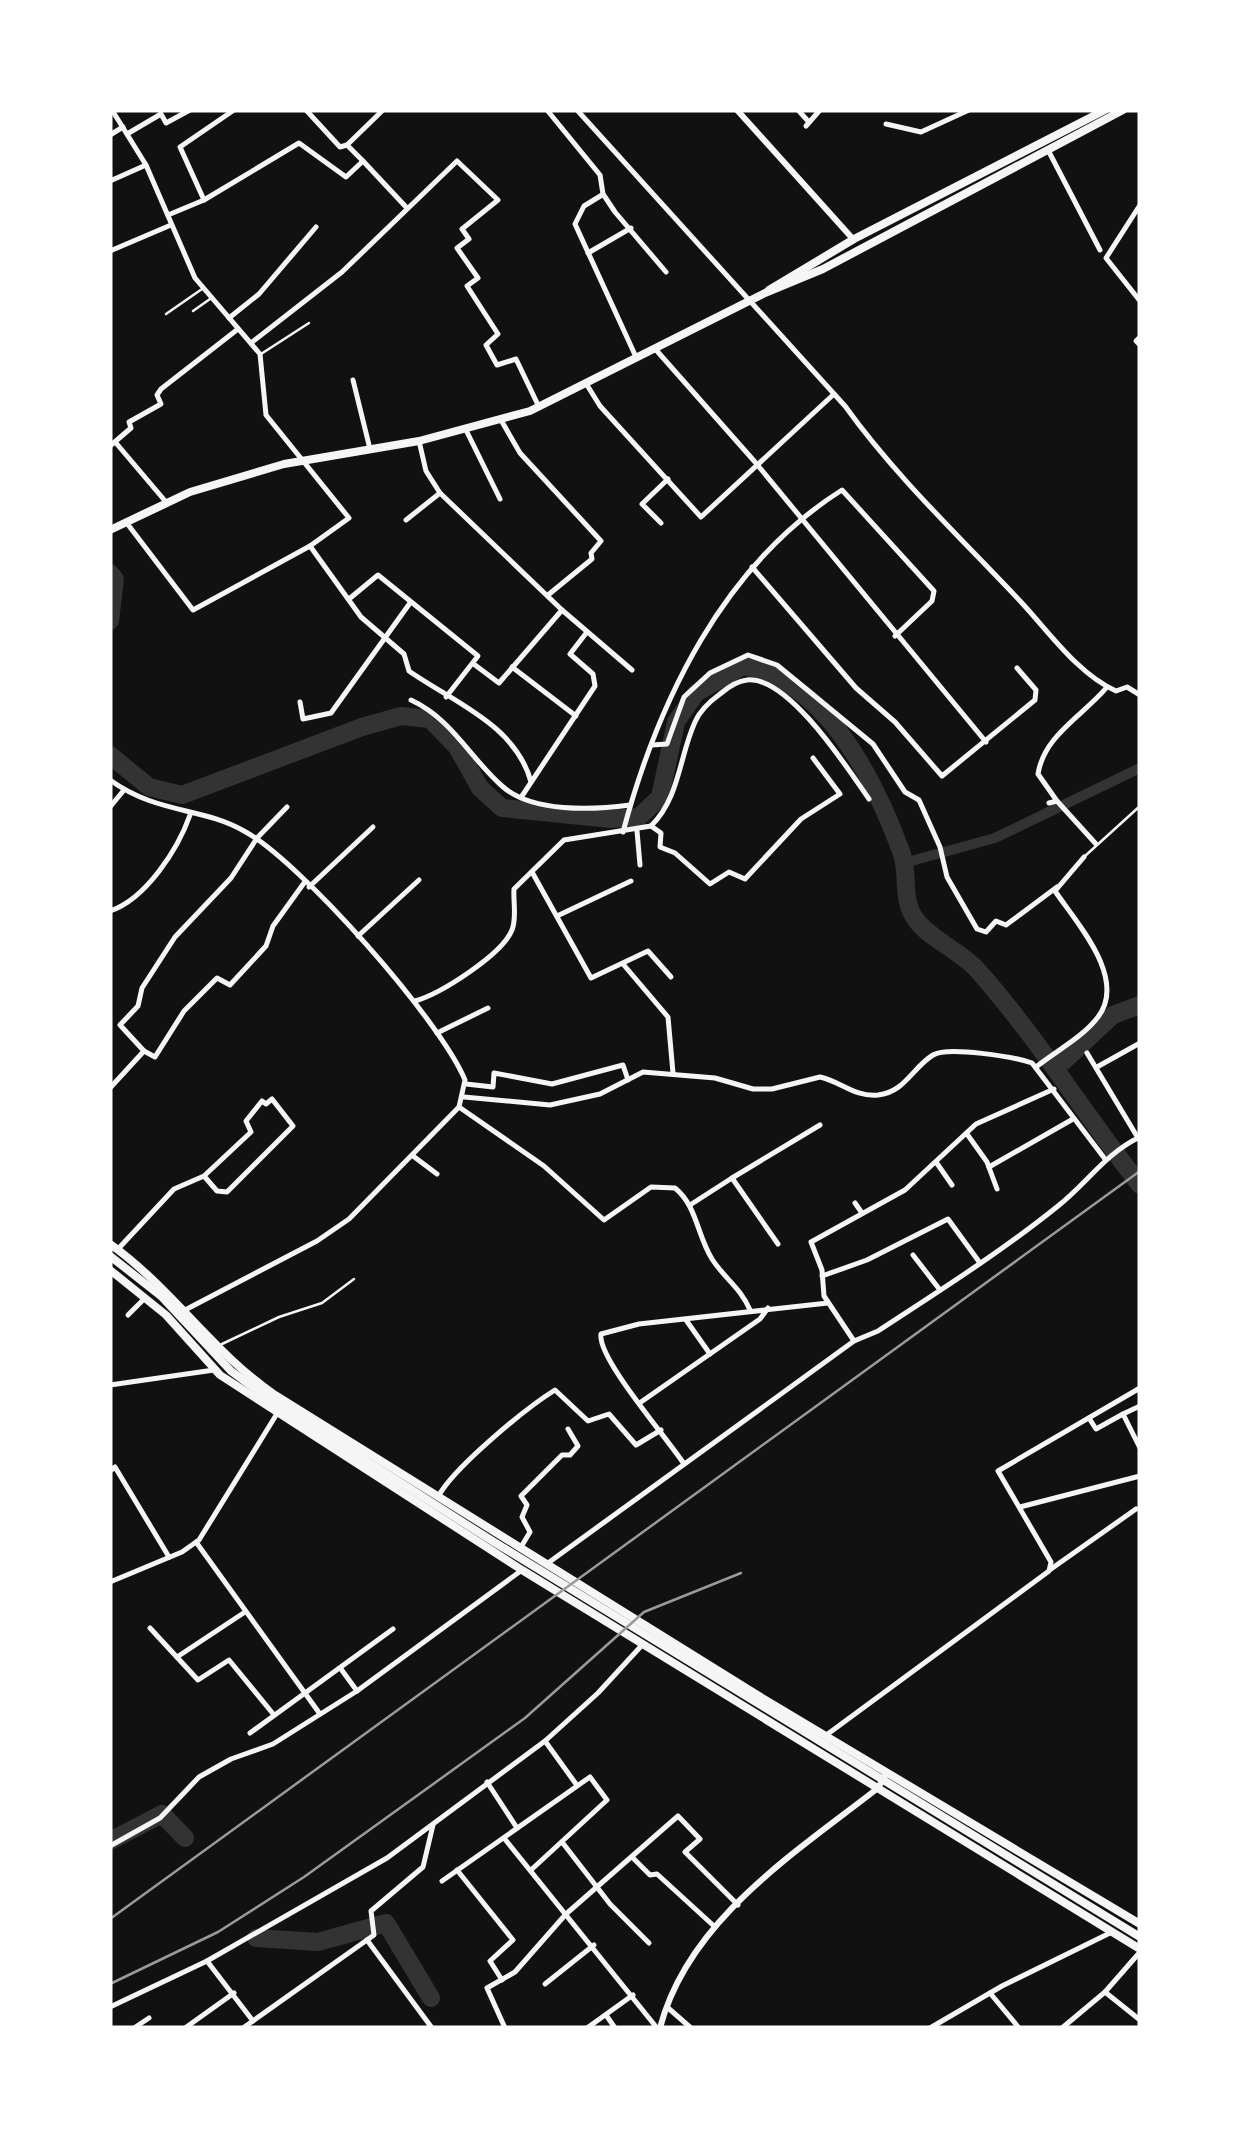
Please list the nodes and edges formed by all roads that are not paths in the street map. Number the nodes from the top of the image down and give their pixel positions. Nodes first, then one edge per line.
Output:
1 (112, 110) edge
2 (190, 110) edge
3 (234, 110) edge
4 (306, 110) edge
5 (382, 110) edge
6 (547, 110) edge
7 (577, 110) edge
8 (738, 110) edge
9 (798, 110) edge
10 (820, 110) edge
11 (969, 110) edge
12 (1105, 110) edge
13 (1123, 110) edge
14 (886, 124) dead end
15 (125, 131) junction
16 (110, 135) edge
17 (347, 145) junction
18 (1048, 150) junction
19 (363, 161) junction
20 (146, 165) junction
21 (110, 181) edge
22 (603, 194) junction
23 (204, 200) junction
24 (1140, 205) edge
25 (406, 208) junction
26 (168, 215) junction
27 (170, 225) junction
28 (316, 227) dead end
29 (631, 228) junction
30 (854, 240) junction
31 (1100, 250) dead end
32 (110, 251) edge
33 (588, 253) junction
34 (666, 272) dead end
35 (789, 280) junction
36 (203, 288) junction
37 (211, 298) junction
38 (750, 301) junction
39 (1140, 301) edge
40 (193, 311) dead end
41 (166, 314) dead end
42 (229, 318) junction
43 (309, 323) dead end
44 (238, 329) junction
45 (1140, 337) edge
46 (251, 343) junction
47 (1140, 345) edge
48 (657, 350) junction
49 (260, 354) junction
50 (638, 360) junction
51 (353, 380) dead end
52 (587, 385) junction
53 (834, 394) junction
54 (539, 407) junction
55 (500, 420) junction
56 (466, 430) junction
57 (419, 440) junction
58 (113, 444) edge
59 (370, 450) junction
60 (303, 460) junction
61 (756, 462) junction
62 (668, 479) junction
63 (440, 493) junction
64 (500, 499) dead end
65 (166, 502) junction
66 (801, 519) junction
67 (406, 520) dead end
68 (126, 522) junction
69 (660, 523) dead end
70 (110, 530) edge
71 (310, 546) junction
72 (752, 567) junction
73 (548, 595) junction
74 (350, 599) junction
75 (410, 603) junction
76 (562, 610) junction
77 (586, 632) junction
78 (896, 636) junction
79 (382, 637) junction
80 (475, 665) junction
81 (512, 668) junction
82 (1017, 668) dead end
83 (632, 670) dead end
84 (1107, 687) junction
85 (1140, 695) edge
86 (446, 698) junction
87 (412, 700) dead end
88 (300, 702) dead end
89 (576, 716) junction
90 (986, 742) junction
91 (652, 745) junction
92 (812, 758) dead end
93 (110, 780) edge
94 (530, 782) junction
95 (124, 790) junction
96 (522, 796) junction
97 (869, 800) dead end
98 (1058, 802) junction
99 (1049, 803) dead end
100 (630, 805) junction
101 (1140, 806) edge
102 (110, 807) edge
103 (287, 807) dead end
104 (189, 813) junction
105 (650, 826) junction
106 (372, 827) dead end
107 (624, 831) junction
108 (638, 831) junction
109 (258, 838) junction
110 (1096, 844) junction
111 (1087, 854) joint
112 (640, 865) dead end
113 (532, 872) junction
114 (419, 880) dead end
115 (631, 881) dead end
116 (306, 886) junction
117 (1056, 887) junction
118 (110, 910) edge
119 (556, 916) junction
120 (358, 936) junction
121 (623, 964) junction
122 (671, 977) dead end
123 (415, 1001) junction
124 (488, 1008) dead end
125 (437, 1033) junction
126 (1140, 1043) edge
127 (144, 1051) junction
128 (1087, 1053) dead end
129 (1038, 1066) junction
130 (1097, 1067) junction
131 (674, 1074) junction
132 (628, 1080) junction
133 (465, 1084) junction
134 (110, 1088) edge
135 (1054, 1089) junction
136 (464, 1097) junction
137 (459, 1107) junction
138 (1074, 1119) junction
139 (820, 1126) dead end
140 (967, 1134) junction
141 (1139, 1138) edge
142 (413, 1156) junction
143 (1107, 1158) junction
144 (936, 1162) junction
145 (989, 1167) junction
146 (437, 1174) dead end
147 (204, 1176) junction
148 (732, 1178) junction
149 (952, 1184) dead end
150 (997, 1188) dead end
151 (856, 1203) dead end
152 (690, 1206) junction
153 (862, 1214) junction
154 (778, 1244) dead end
155 (113, 1250) edge
156 (913, 1255) dead end
157 (980, 1263) junction
158 (110, 1270) edge
159 (822, 1276) junction
160 (354, 1279) dead end
161 (940, 1290) junction
162 (146, 1297) junction
163 (828, 1303) junction
164 (768, 1308) junction
165 (185, 1310) junction
166 (750, 1310) junction
167 (128, 1316) dead end
168 (686, 1320) junction
169 (854, 1341) junction
170 (217, 1349) junction
171 (710, 1354) junction
172 (228, 1361) junction
173 (212, 1369) junction
174 (110, 1385) edge
175 (1140, 1388) edge
176 (275, 1396) junction
177 (641, 1402) junction
178 (268, 1406) junction
179 (1140, 1406) edge
180 (278, 1412) junction
181 (1123, 1414) junction
182 (1088, 1418) junction
183 (568, 1429) dead end
184 (661, 1430) junction
185 (1140, 1448) edge
186 (684, 1464) junction
187 (110, 1471) edge
188 (1140, 1476) edge
189 (438, 1498) junction
190 (1020, 1506) junction
191 (1136, 1509) dead end
192 (196, 1542) junction
193 (520, 1549) junction
194 (169, 1557) junction
195 (545, 1565) junction
196 (1051, 1569) junction
197 (522, 1570) junction
198 (110, 1582) edge
199 (619, 1610) junction
200 (246, 1612) junction
201 (610, 1624) junction
202 (150, 1628) dead end
203 (393, 1630) dead end
204 (642, 1644) junction
205 (176, 1658) junction
206 (340, 1668) junction
207 (357, 1691) junction
208 (306, 1693) junction
209 (754, 1693) junction
210 (746, 1707) junction
211 (320, 1715) junction
212 (274, 1716) junction
213 (250, 1733) dead end
214 (825, 1736) junction
215 (545, 1741) junction
216 (887, 1772) junction
217 (486, 1782) junction
218 (576, 1784) junction
219 (878, 1788) junction
220 (434, 1822) junction
221 (517, 1828) junction
222 (504, 1838) junction
223 (562, 1842) junction
224 (110, 1846) edge
225 (632, 1858) junction
226 (457, 1870) junction
227 (531, 1870) junction
228 (442, 1881) dead end
229 (598, 1890) junction
230 (738, 1905) junction
231 (566, 1914) junction
232 (1140, 1924) edge
233 (715, 1927) junction
234 (1112, 1932) junction
235 (1139, 1936) edge
236 (367, 1940) junction
237 (649, 1944) dead end
238 (594, 1945) junction
239 (1140, 1950) edge
240 (208, 1961) junction
241 (502, 1980) junction
242 (545, 1984) dead end
243 (1105, 1992) junction
244 (990, 1993) junction
245 (234, 1994) junction
246 (633, 1995) junction
247 (666, 2006) junction
248 (110, 2007) edge
249 (606, 2015) junction
250 (149, 2018) dead end
251 (253, 2020) junction
252 (1140, 2020) edge
253 (1065, 2027) edge
254 (134, 2028) edge
255 (185, 2028) edge
256 (243, 2028) edge
257 (432, 2028) edge
258 (505, 2028) edge
259 (587, 2028) edge
260 (615, 2028) edge
261 (659, 2028) edge
262 (691, 2028) edge
263 (930, 2028) edge
264 (1019, 2028) edge

1 - 15 street
2 - 15 street
3 - 23 street
4 - 17 street
5 - 17 street
6 - 22 street
7 - 38 street
8 - 30 street
9 - 10 street
11 - 14 street
12 - 30 main road
13 - 18 main road
15 - 16 street
15 - 20 street
17 - 19 street
18 - 31 street
18 - 35 main road
19 - 23 street
19 - 25 street
20 - 21 street
20 - 26 street
22 - 29 street
22 - 33 street
23 - 26 street
24 - 39 street
25 - 46 street
25 - 54 street
26 - 27 street
27 - 32 street
27 - 36 street
28 - 42 street
29 - 33 street
29 - 34 street
30 - 35 main road
33 - 50 street
35 - 38 main road
36 - 37 street
36 - 41 lane
37 - 40 lane
37 - 42 street
38 - 48 main road
38 - 53 street
42 - 44 street
43 - 49 lane
44 - 46 street
44 - 58 street
45 - 47 street
46 - 49 street
48 - 50 main road
48 - 61 street
49 - 60 street
50 - 52 main road
51 - 59 street
52 - 54 main road
52 - 62 street
53 - 61 street
53 - 84 street
54 - 55 main road
55 - 56 main road
55 - 73 street
56 - 57 main road
56 - 64 street
57 - 59 main road
57 - 63 street
58 - 65 street
59 - 60 main road
60 - 65 main road
60 - 71 street
61 - 62 street
61 - 66 street
62 - 69 street
63 - 67 street
63 - 73 street
65 - 68 main road
66 - 72 street
66 - 78 street
66 - 78 street
68 - 70 main road
68 - 71 street
71 - 74 street
72 - 90 street
72 - 91 street
73 - 76 street
74 - 75 street
74 - 79 street
75 - 79 street
75 - 80 street
76 - 77 street
76 - 81 street
77 - 83 street
77 - 89 street
78 - 90 street
79 - 86 street
79 - 88 street
80 - 81 street
80 - 86 street
81 - 89 street
82 - 90 street
84 - 85 street
84 - 98 street
86 - 94 street
87 - 96 street
89 - 94 street
91 - 100 street
91 - 117 street
92 - 105 street
93 - 95 street
94 - 96 street
95 - 102 street
95 - 104 street
96 - 100 street
97 - 105 street
98 - 99 street
98 - 110 street
100 - 107 street
101 - 110 lane
103 - 109 street
104 - 109 street
104 - 118 street
105 - 108 street
106 - 116 street
107 - 108 street
107 - 113 street
108 - 112 street
109 - 116 street
109 - 127 street
110 - 111 lane
111 - 117 street
113 - 119 street
113 - 123 street
114 - 120 street
115 - 119 street
116 - 120 street
116 - 127 street
117 - 129 street
119 - 121 street
120 - 123 street
121 - 122 street
121 - 131 street
123 - 125 street
124 - 125 street
125 - 133 street
126 - 130 street
127 - 134 street
128 - 130 street
129 - 131 street
129 - 135 street
130 - 141 street
131 - 132 street
132 - 133 street
132 - 136 street
133 - 136 street
135 - 138 street
135 - 140 street
136 - 137 street
137 - 142 street
137 - 152 street
138 - 143 street
138 - 145 street
139 - 148 street
140 - 144 street
140 - 145 street
141 - 143 street
142 - 146 street
142 - 165 street
143 - 157 street
144 - 149 street
144 - 153 street
145 - 150 street
147 - 147 street
147 - 155 street
148 - 152 street
148 - 154 street
151 - 153 street
152 - 166 street
153 - 159 street
155 - 165 main road
155 - 235 main road
156 - 161 street
157 - 159 street
157 - 161 street
158 - 162 main road
159 - 163 street
160 - 170 lane
161 - 169 street
162 - 167 street
162 - 173 main road
163 - 164 street
163 - 169 street
164 - 166 street
164 - 171 street
165 - 170 main road
166 - 168 street
168 - 171 street
168 - 177 street
169 - 186 street
170 - 172 main road
170 - 173 main road
171 - 177 street
172 - 173 main road
172 - 176 main road
173 - 174 street
173 - 178 main road
175 - 182 street
176 - 178 main road
176 - 189 main road
177 - 184 street
178 - 180 main road
179 - 181 street
180 - 192 street
180 - 197 main road
181 - 182 street
181 - 185 street
182 - 190 street
183 - 193 street
184 - 186 street
184 - 189 street
186 - 195 street
187 - 194 street
188 - 190 street
189 - 193 main road
190 - 196 street
191 - 196 street
192 - 194 street
192 - 200 street
193 - 195 main road
194 - 198 street
195 - 199 main road
196 - 214 street
197 - 201 main road
197 - 207 street
199 - 201 main road
199 - 209 main road
200 - 205 street
200 - 208 street
201 - 204 main road
202 - 205 street
203 - 206 street
204 - 210 main road
204 - 215 street
205 - 212 street
206 - 207 street
206 - 208 street
207 - 211 street
208 - 211 street
208 - 212 street
209 - 210 main road
209 - 214 main road
210 - 219 main road
211 - 224 street
212 - 213 street
214 - 216 main road
215 - 217 street
215 - 218 street
216 - 219 street
216 - 232 main road
217 - 220 street
217 - 221 street
218 - 221 street
218 - 223 street
219 - 230 street
219 - 234 main road
220 - 236 street
220 - 240 street
221 - 222 street
222 - 226 street
222 - 227 street
223 - 227 street
223 - 229 street
225 - 229 street
225 - 230 street
225 - 233 street
226 - 228 street
226 - 241 street
227 - 231 street
229 - 231 street
229 - 237 street
230 - 233 street
231 - 238 street
231 - 241 street
233 - 247 street
234 - 239 main road
234 - 244 street
236 - 251 street
236 - 257 street
238 - 242 street
238 - 246 street
239 - 243 street
240 - 245 street
240 - 248 street
241 - 258 street
243 - 252 street
243 - 253 street
244 - 263 street
244 - 264 street
245 - 251 street
245 - 255 street
246 - 249 street
246 - 261 street
247 - 261 street
247 - 262 street
249 - 259 street
249 - 260 street
250 - 254 street
251 - 256 street

